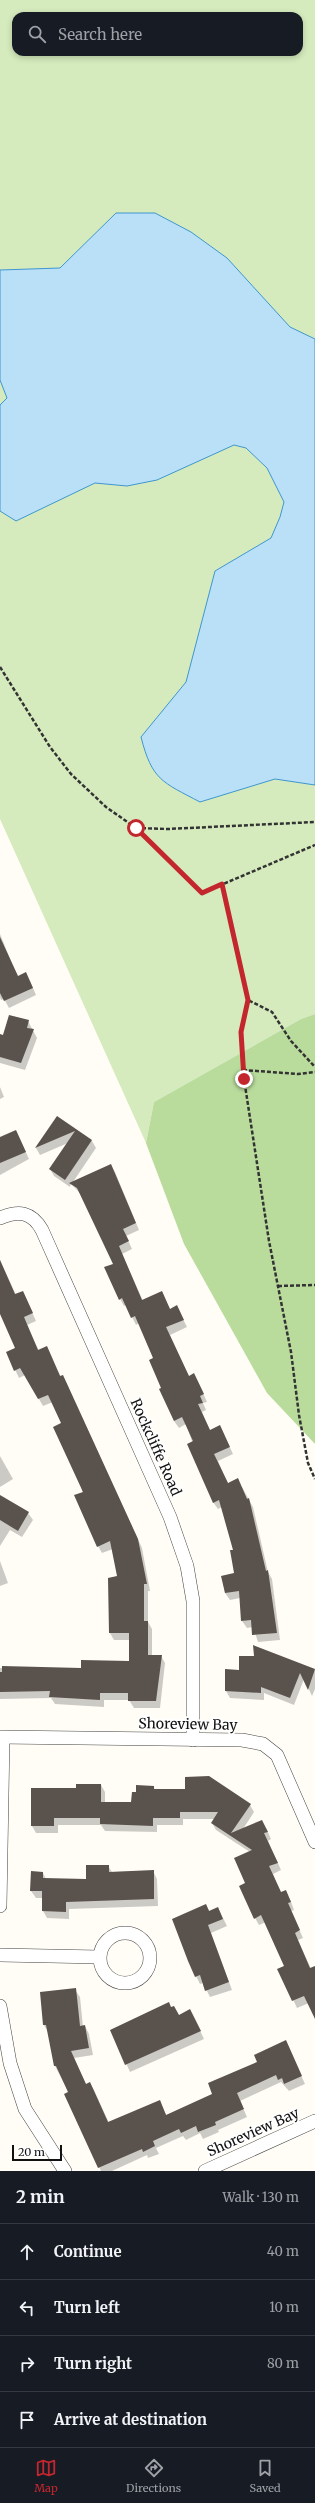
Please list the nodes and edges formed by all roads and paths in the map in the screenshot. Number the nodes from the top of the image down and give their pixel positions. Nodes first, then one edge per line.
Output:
1 (0, 667) edge
2 (315, 822) edge
3 (136, 828) junction
4 (315, 845) edge
5 (222, 884) junction
6 (248, 1000) junction
7 (315, 1067) edge
8 (243, 1070) junction
9 (315, 1072) edge
10 (0, 1218) edge
11 (315, 1285) edge
12 (278, 1286) junction
13 (315, 1479) edge
14 (2, 1738) edge
15 (193, 1740) junction
16 (315, 1842) edge
17 (0, 1906) edge
18 (0, 1955) edge
19 (99, 1957) dead end
20 (0, 2006) edge
21 (315, 2121) edge
22 (65, 2171) edge
23 (205, 2171) edge

1 - 3 path
2 - 3 path
3 - 5 path
4 - 5 path
5 - 6 path
6 - 7 path
6 - 8 path
8 - 9 path
8 - 12 path
10 - 15 street, Rockcliffe Road
11 - 12 path
12 - 13 path
14 - 15 street, Shoreview Bay
14 - 17 street
15 - 16 street, Shoreview Bay
18 - 19 street
20 - 22 street
21 - 23 street, Shoreview Bay

